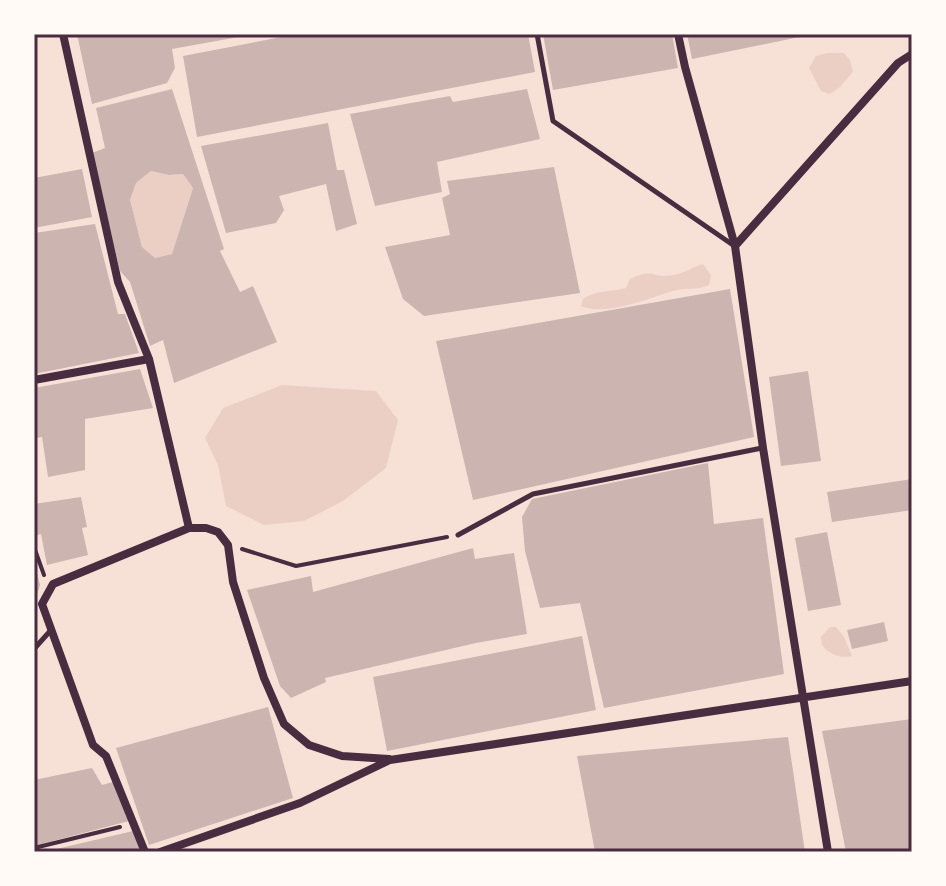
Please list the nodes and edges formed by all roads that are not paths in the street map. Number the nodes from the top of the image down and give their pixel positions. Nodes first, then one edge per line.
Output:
1 (63, 34) edge
2 (537, 34) edge
3 (678, 34) edge
4 (912, 54) edge
5 (735, 246) junction
6 (149, 359) junction
7 (34, 380) edge
8 (763, 448) junction
9 (189, 528) junction
10 (458, 535) road end
11 (51, 629) junction
12 (34, 649) edge
13 (912, 681) edge
14 (805, 695) junction
15 (390, 760) junction
16 (145, 852) edge
17 (160, 852) edge
18 (828, 852) edge

1 - 6 street
2 - 5 lane
3 - 5 street
4 - 5 street
5 - 8 street
6 - 7 street
6 - 9 street
8 - 10 lane
8 - 14 street
9 - 11 street
9 - 15 street
11 - 12 lane
11 - 16 street
13 - 14 street
14 - 15 street
14 - 18 street
15 - 17 street

